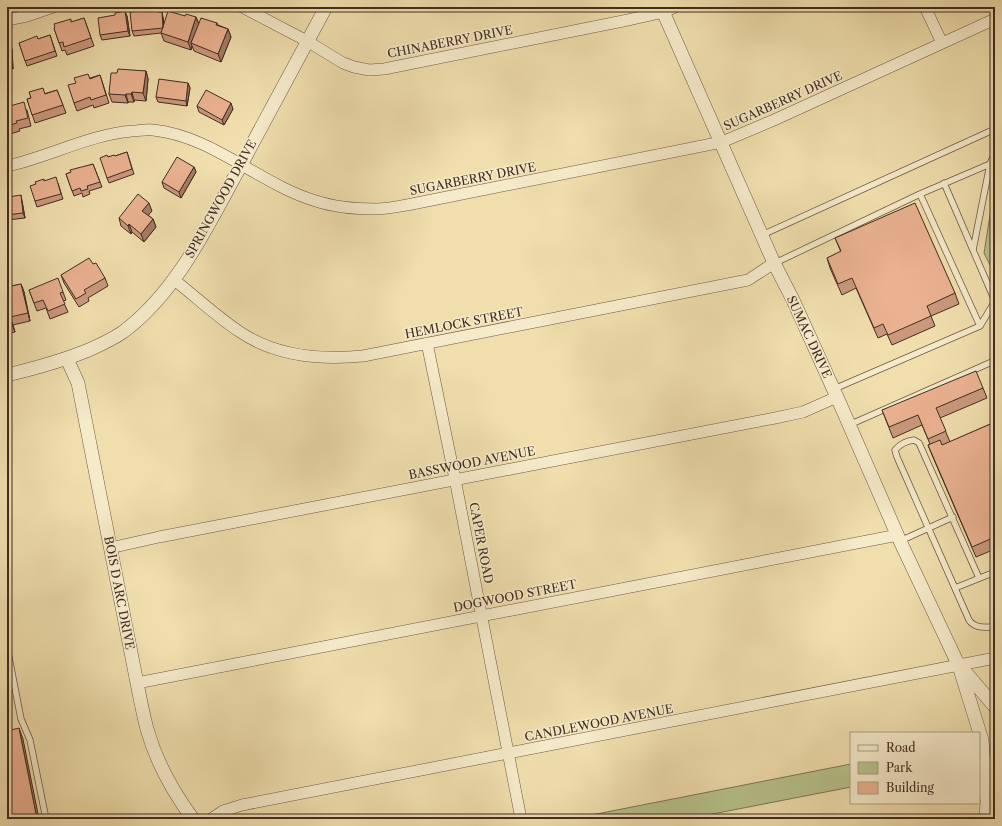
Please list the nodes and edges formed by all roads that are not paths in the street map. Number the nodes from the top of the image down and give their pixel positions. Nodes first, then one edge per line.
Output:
1 (53, 7) edge
2 (242, 7) edge
3 (326, 7) edge
4 (925, 7) edge
5 (667, 9) edge
6 (995, 19) edge
7 (7, 20) edge
8 (307, 41) junction
9 (942, 43) junction
10 (995, 129) edge
11 (722, 142) junction
12 (995, 153) edge
13 (241, 164) junction
14 (990, 164) junction
15 (7, 166) edge
16 (944, 184) junction
17 (920, 194) junction
18 (762, 235) junction
19 (973, 250) junction
20 (774, 263) junction
21 (173, 279) junction
22 (980, 326) junction
23 (427, 343) junction
24 (67, 359) junction
25 (995, 362) edge
26 (7, 375) edge
27 (835, 393) junction
28 (849, 425) junction
29 (455, 480) junction
30 (952, 517) junction
31 (929, 528) junction
32 (899, 538) junction
33 (110, 548) junction
34 (995, 572) edge
35 (979, 578) junction
36 (955, 588) junction
37 (482, 616) junction
38 (995, 627) edge
39 (7, 647) edge
40 (995, 658) edge
41 (959, 666) junction
42 (137, 683) junction
43 (995, 707) edge
44 (980, 732) edge
45 (980, 734) edge
46 (508, 753) junction
47 (46, 819) edge
48 (193, 819) edge
49 (211, 819) edge
50 (521, 819) edge
51 (986, 819) edge

1 - 7 street
2 - 8 street, CHINABERRY DRIVE
3 - 8 street, SPRINGWOOD DRIVE
4 - 9 street
5 - 8 street, CHINABERRY DRIVE
5 - 11 street, SUMAC DRIVE
6 - 9 street, SUGARBERRY DRIVE
8 - 13 street, SPRINGWOOD DRIVE
9 - 11 street, SUGARBERRY DRIVE
10 - 18 lane
11 - 13 street, SUGARBERRY DRIVE
11 - 18 street, SUMAC DRIVE
12 - 14 lane
13 - 15 street, SUGARBERRY DRIVE
13 - 21 street, SPRINGWOOD DRIVE
14 - 16 lane
14 - 19 lane
16 - 17 lane
16 - 19 lane
17 - 20 lane
17 - 22 lane
18 - 20 street, SUMAC DRIVE
19 - 22 lane
20 - 23 street, HEMLOCK STREET
20 - 27 street, SUMAC DRIVE
21 - 23 street, HEMLOCK STREET
21 - 24 street, SPRINGWOOD DRIVE
22 - 27 lane
23 - 29 street, CAPER ROAD
24 - 26 street, SPRINGWOOD DRIVE
24 - 33 street, BOIS D ARC DRIVE
25 - 28 lane
27 - 28 street, SUMAC DRIVE
27 - 29 street, BASSWOOD AVENUE
28 - 32 street, SUMAC DRIVE
29 - 33 street, BASSWOOD AVENUE
29 - 37 street, CAPER ROAD
30 - 31 lane
30 - 31 lane
30 - 35 lane
31 - 32 lane
31 - 36 lane
32 - 37 street, DOGWOOD STREET
32 - 41 street, SUMAC DRIVE
33 - 42 street, BOIS D ARC DRIVE
34 - 35 lane
35 - 36 lane
36 - 38 lane
37 - 42 street, DOGWOOD STREET
37 - 46 street, CAPER ROAD
39 - 47 lane
40 - 41 street, CANDLEWOOD AVENUE
41 - 43 street, SUMAC DRIVE
41 - 44 street, SUMAC DRIVE
41 - 46 street, CANDLEWOOD AVENUE
42 - 48 street, BOIS D ARC DRIVE
45 - 51 street, SUMAC DRIVE
46 - 49 street, CANDLEWOOD AVENUE
46 - 50 street, CAPER ROAD

